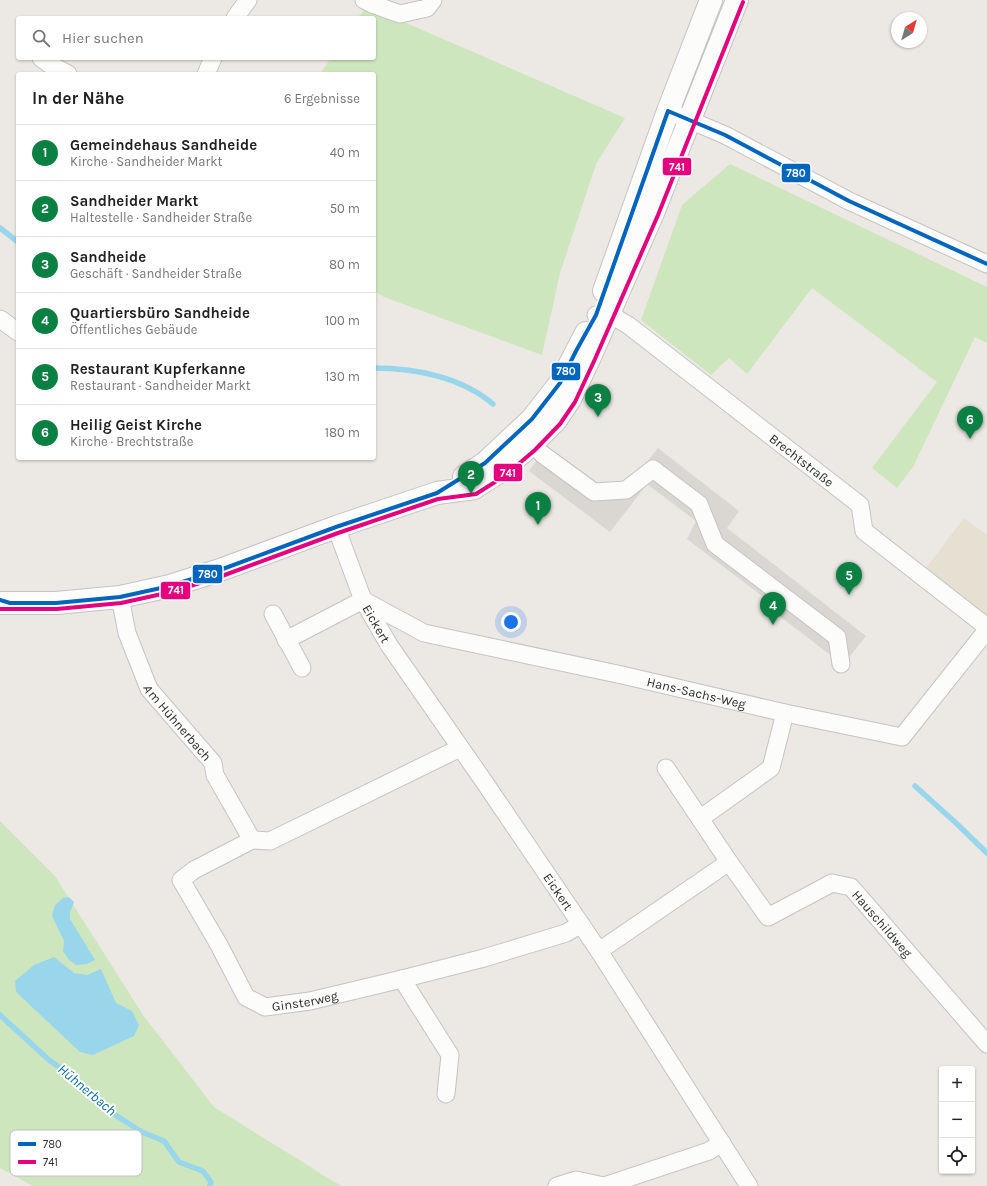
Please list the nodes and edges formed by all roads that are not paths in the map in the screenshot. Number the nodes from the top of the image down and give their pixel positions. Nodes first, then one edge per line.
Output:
1 (248, 0) edge
2 (364, 0) edge
3 (433, 0) edge
4 (711, 0) edge
5 (736, 0) edge
6 (236, 16) edge
7 (44, 60) edge
8 (212, 60) edge
9 (64, 72) edge
10 (207, 72) edge
11 (668, 110) junction
12 (689, 120) junction
13 (987, 264) edge
14 (603, 314) junction
15 (0, 319) edge
16 (16, 331) edge
17 (542, 454) dead end
18 (336, 527) junction
19 (120, 597) junction
20 (363, 600) junction
21 (3, 602) edge
22 (273, 614) dead end
23 (987, 628) edge
24 (286, 640) junction
25 (841, 664) dead end
26 (302, 668) dead end
27 (785, 713) junction
28 (460, 748) junction
29 (666, 768) dead end
30 (701, 818) junction
31 (252, 840) junction
32 (729, 862) junction
33 (581, 924) junction
34 (599, 951) junction
35 (402, 979) junction
36 (987, 1044) edge
37 (446, 1094) dead end
38 (722, 1143) junction
39 (557, 1186) edge
40 (749, 1186) edge

1 - 6 street
2 - 3 street
4 - 11 street
5 - 12 street
7 - 9 street
8 - 10 street
11 - 12 street
11 - 14 street
12 - 13 street
12 - 14 street
14 - 18 street
14 - 23 street, Brechtstraße
15 - 16 street
17 - 25 street
18 - 19 street
18 - 20 street, Eickert
19 - 21 street
19 - 31 street, Am Hühnerbach
20 - 24 street, Eickert
20 - 27 street, Hans-Sachs-Weg
20 - 28 street, Eickert
22 - 24 street
23 - 27 street, Hans-Sachs-Weg
24 - 26 street
27 - 30 street
28 - 31 street
28 - 33 street, Eickert
29 - 30 street, Hauschildweg
30 - 32 street, Hauschildweg
31 - 35 street, Ginsterweg
32 - 34 street
32 - 36 street, Hauschildweg
33 - 34 street, Eickert
33 - 35 street, Ginsterweg
34 - 38 street, Eickert
35 - 37 street
38 - 39 street
38 - 40 street, Eickert

